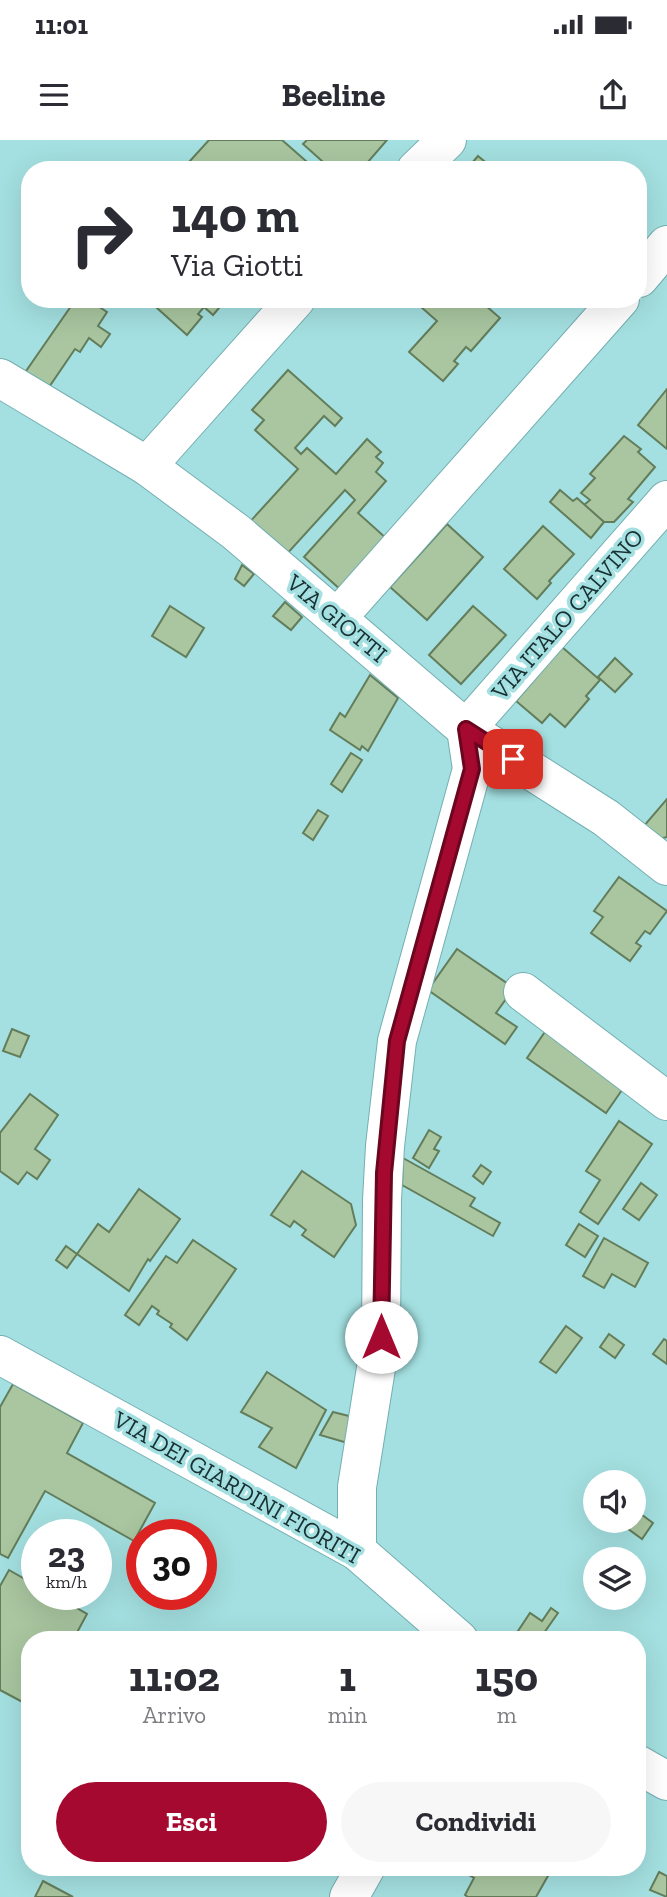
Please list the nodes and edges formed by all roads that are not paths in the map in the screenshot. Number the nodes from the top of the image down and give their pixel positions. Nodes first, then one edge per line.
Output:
1 (447, 140) edge
2 (425, 161) edge
3 (667, 245) edge
4 (647, 269) edge
5 (288, 308) edge
6 (612, 308) edge
7 (0, 379) edge
8 (147, 466) junction
9 (667, 500) edge
10 (338, 617) junction
11 (466, 729) junction
12 (667, 866) edge
13 (523, 992) dead end
14 (667, 1101) edge
15 (0, 1355) edge
16 (357, 1551) junction
17 (449, 1631) edge
18 (646, 1770) edge
19 (667, 1781) edge
20 (361, 1876) edge
21 (349, 1897) edge

1 - 2 street
3 - 4 street
5 - 8 street
6 - 10 street
7 - 8 street, VIA GIOTTI
8 - 10 street, VIA GIOTTI
9 - 11 street, VIA ITALO CALVINO
10 - 11 street, VIA GIOTTI
11 - 12 street, VIA GIOTTI
11 - 16 street
13 - 14 street
15 - 16 street, VIA DEI GIARDINI FIORITI
16 - 17 street, VIA DEI GIARDINI FIORITI
18 - 19 street
20 - 21 street

